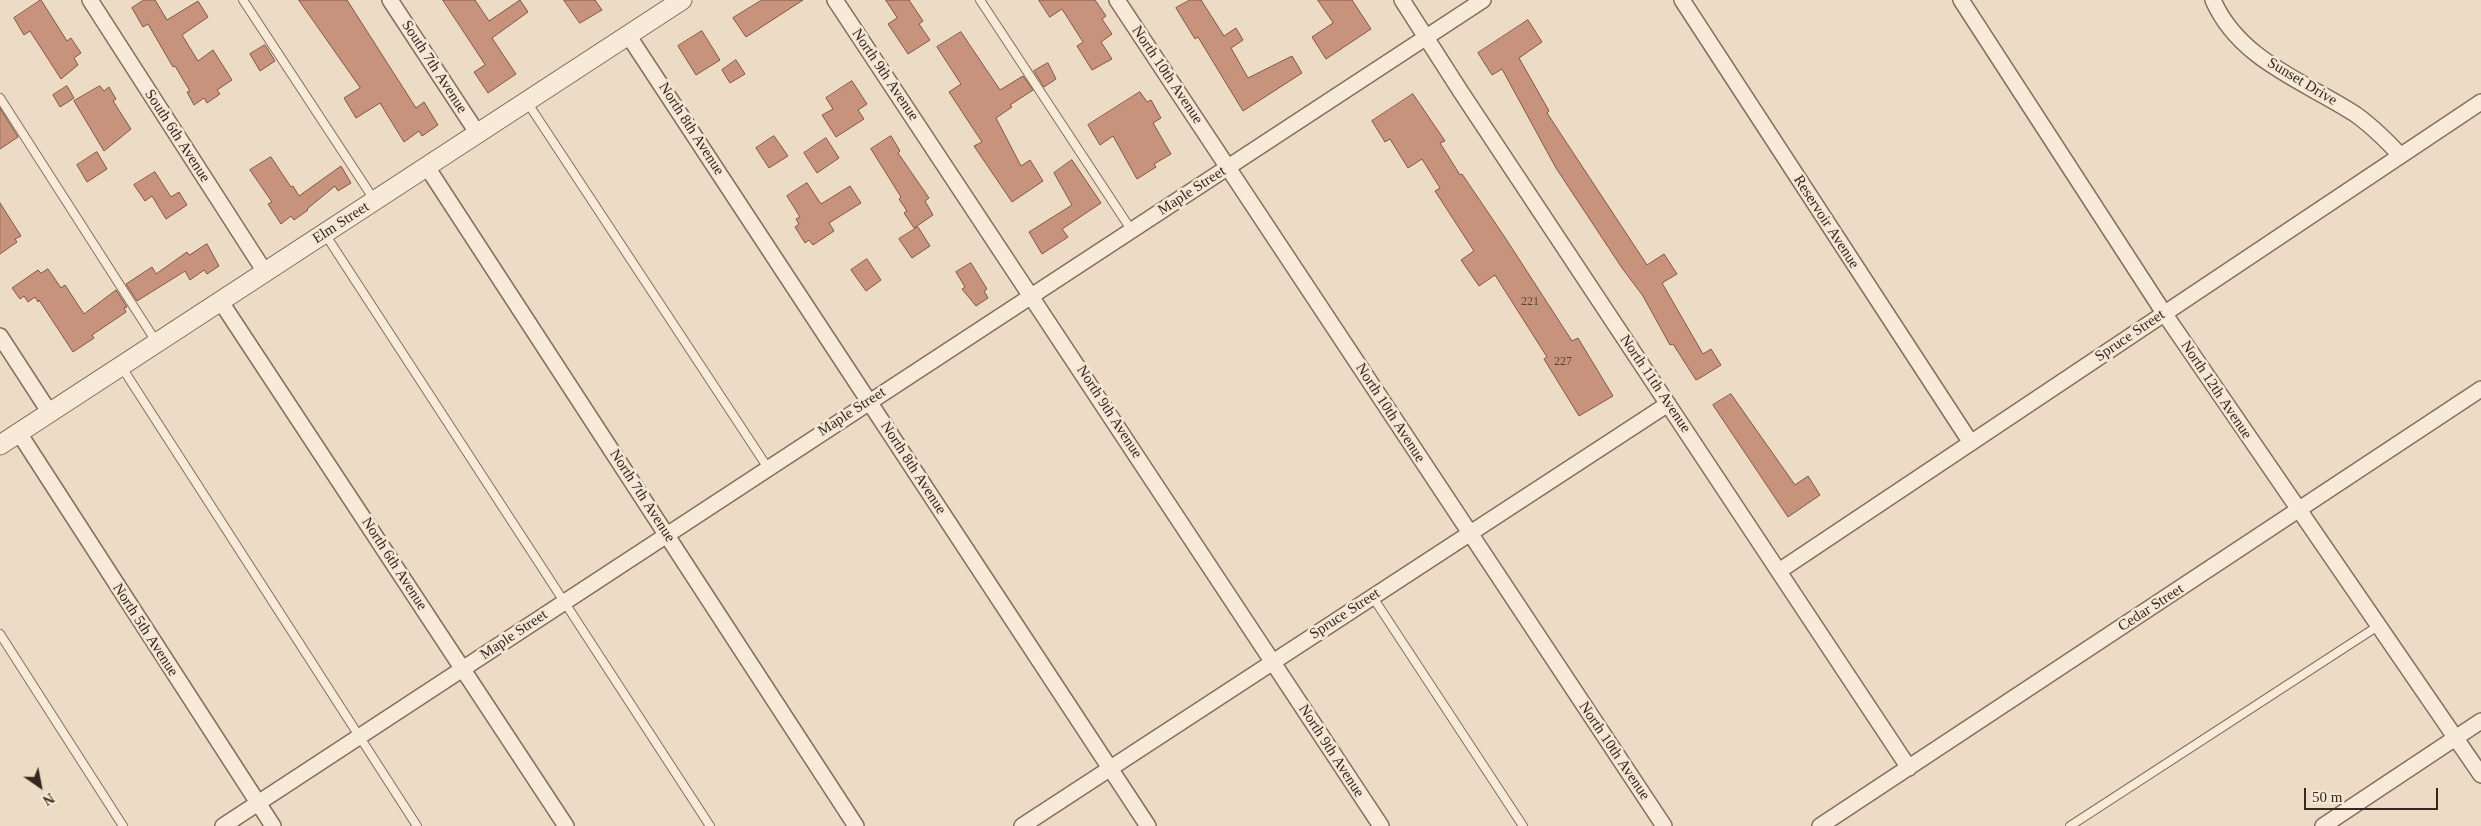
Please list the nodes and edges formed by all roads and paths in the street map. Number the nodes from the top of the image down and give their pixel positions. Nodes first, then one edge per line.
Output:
1 (90, 0) edge
2 (243, 0) edge
3 (390, 0) edge
4 (682, 0) edge
5 (835, 0) edge
6 (980, 0) edge
7 (1117, 0) edge
8 (1402, 0) edge
9 (1483, 0) edge
10 (1682, 0) edge
11 (1961, 0) edge
12 (2213, 0) edge
13 (628, 35) junction
14 (1426, 38) junction
15 (0, 98) edge
16 (527, 102) junction
17 (2481, 102) edge
18 (478, 134) junction
19 (2400, 156) junction
20 (427, 167) junction
21 (1228, 168) junction
22 (375, 201) junction
23 (1132, 231) junction
24 (325, 234) junction
25 (265, 272) junction
26 (1032, 296) junction
27 (221, 302) junction
28 (2164, 314) junction
29 (0, 336) edge
30 (157, 343) junction
31 (121, 366) junction
32 (2481, 389) edge
33 (869, 402) junction
34 (1668, 404) junction
35 (50, 413) junction
36 (19, 432) junction
37 (1971, 443) junction
38 (0, 445) edge
39 (768, 468) junction
40 (2298, 510) junction
41 (1469, 533) junction
42 (667, 534) junction
43 (1779, 571) junction
44 (1372, 596) junction
45 (564, 602) junction
46 (2378, 626) junction
47 (0, 634) edge
48 (1272, 661) junction
49 (463, 669) junction
50 (2481, 721) edge
51 (359, 737) junction
52 (2456, 738) junction
53 (1110, 768) junction
54 (1909, 768) junction
55 (2481, 775) edge
56 (258, 803) junction
57 (123, 826) edge
58 (223, 826) edge
59 (273, 826) edge
60 (417, 826) edge
61 (566, 826) edge
62 (710, 826) edge
63 (856, 826) edge
64 (1022, 826) edge
65 (1148, 826) edge
66 (1381, 826) edge
67 (1523, 826) edge
68 (1664, 826) edge
69 (1820, 826) edge
70 (2070, 826) edge
71 (2323, 826) edge

1 - 25 street, South 6th Avenue
2 - 22 lane
3 - 18 street, South 7th Avenue
4 - 13 street, Elm Street
5 - 26 street, North 9th Avenue
6 - 23 lane
7 - 21 street, North 10th Avenue
8 - 14 street, North 11th Avenue
9 - 14 street, Maple Street
10 - 37 street, Reservoir Avenue
11 - 28 street, North 12th Avenue
12 - 19 street, Sunset Drive
13 - 16 street, Elm Street
13 - 33 street, North 8th Avenue
14 - 21 street, Maple Street
14 - 34 street, North 11th Avenue
15 - 30 lane
16 - 18 street, Elm Street
16 - 39 lane
17 - 19 street, Spruce Street
18 - 20 street, Elm Street
19 - 28 street, Spruce Street
20 - 22 street, Elm Street
20 - 42 street, North 7th Avenue
21 - 23 street, Maple Street
21 - 41 street, North 10th Avenue
22 - 24 street, Elm Street
23 - 26 street, Maple Street
24 - 25 street, Elm Street
24 - 45 lane
25 - 27 street, Elm Street
26 - 33 street, Maple Street
26 - 48 street, North 9th Avenue
27 - 30 street, Elm Street
27 - 49 street, North 6th Avenue
28 - 37 street, Spruce Street
28 - 40 street, North 12th Avenue
29 - 35 street
30 - 31 street, Elm Street
31 - 35 street, Elm Street
31 - 51 lane
32 - 40 street, Cedar Street
33 - 39 street, Maple Street
33 - 53 street, North 8th Avenue
34 - 41 street, Spruce Street
34 - 43 street, North 11th Avenue
35 - 36 street, Elm Street
36 - 38 street, Elm Street
36 - 56 street, North 5th Avenue
37 - 43 street, Spruce Street
39 - 42 street, Maple Street
40 - 46 street, North 12th Avenue
40 - 54 street, Cedar Street
41 - 44 street, Spruce Street
41 - 68 street, North 10th Avenue
42 - 45 street, Maple Street
42 - 63 street, North 7th Avenue
43 - 54 street, North 11th Avenue
44 - 48 street, Spruce Street
44 - 67 lane
45 - 49 street, Maple Street
45 - 62 lane
46 - 52 street, North 12th Avenue
46 - 70 lane
47 - 57 lane
48 - 53 street, Spruce Street
48 - 66 street, North 9th Avenue
49 - 51 street, Maple Street
49 - 61 street, North 6th Avenue
50 - 52 street
51 - 56 street, Maple Street
51 - 60 lane
52 - 55 street, North 12th Avenue
52 - 71 street
53 - 64 street, Spruce Street
53 - 65 street, North 8th Avenue
54 - 69 street, Cedar Street
56 - 58 street, Maple Street
56 - 59 street, North 5th Avenue

